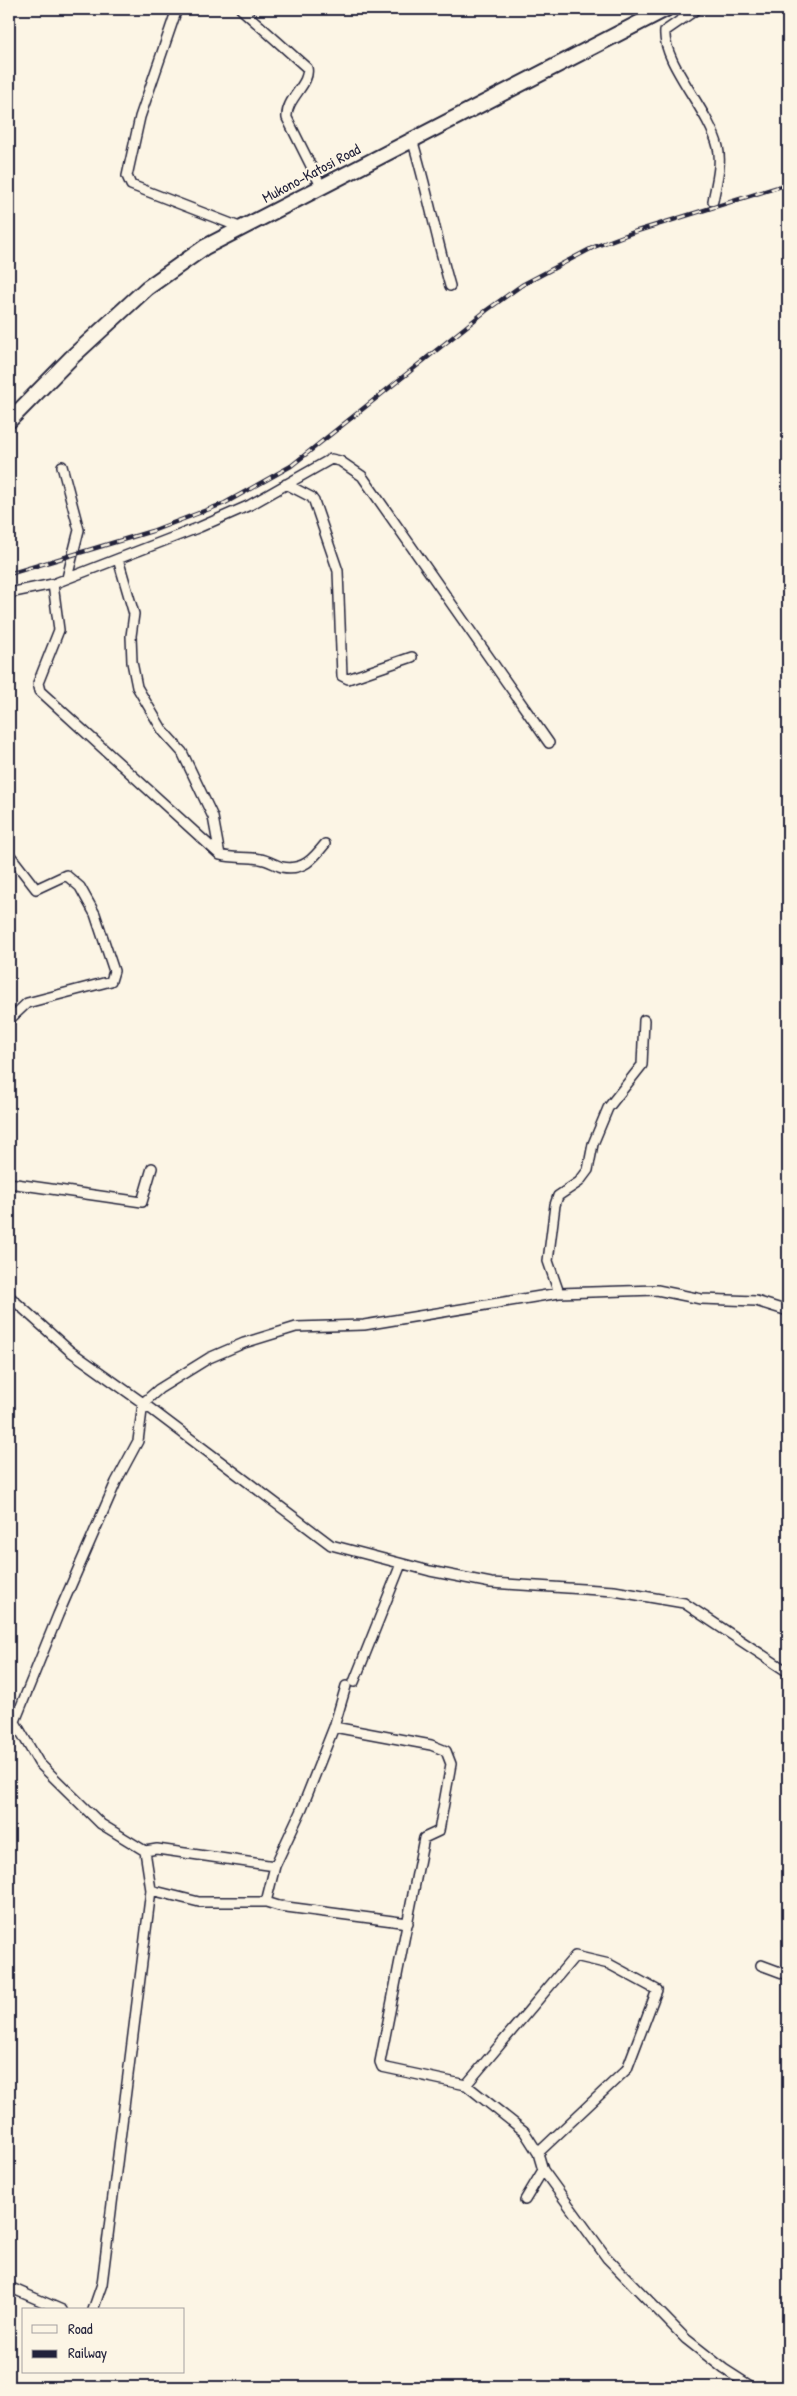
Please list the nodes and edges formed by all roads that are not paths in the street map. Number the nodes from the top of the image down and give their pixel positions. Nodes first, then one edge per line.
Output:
1 (177, 9) edge
2 (241, 9) edge
3 (666, 9) edge
4 (696, 9) edge
5 (412, 139) junction
6 (321, 186) junction
7 (714, 201) dead end
8 (242, 228) junction
9 (450, 286) dead end
10 (9, 421) edge
11 (62, 466) dead end
12 (286, 484) junction
13 (118, 559) junction
14 (67, 578) junction
15 (54, 584) junction
16 (9, 593) edge
17 (412, 657) dead end
18 (549, 743) dead end
19 (325, 844) dead end
20 (9, 854) edge
21 (220, 855) junction
22 (9, 1020) edge
23 (644, 1020) dead end
24 (152, 1168) dead end
25 (9, 1183) edge
26 (559, 1293) junction
27 (9, 1296) edge
28 (788, 1311) edge
29 (143, 1403) junction
30 (401, 1564) junction
31 (788, 1672) edge
32 (15, 1722) junction
33 (334, 1728) junction
34 (9, 1736) edge
35 (146, 1851) junction
36 (275, 1866) junction
37 (151, 1890) junction
38 (266, 1902) junction
39 (408, 1923) junction
40 (761, 1965) dead end
41 (788, 1975) edge
42 (466, 2085) junction
43 (538, 2153) junction
44 (542, 2170) junction
45 (525, 2200) dead end
46 (9, 2287) edge
47 (57, 2308) edge
48 (94, 2308) edge
49 (752, 2387) edge

1 - 8 street
2 - 6 street
3 - 5 main road, Mukono-Katosi Road
4 - 7 street
5 - 6 main road, Mukono-Katosi Road
5 - 9 street
6 - 8 main road, Mukono-Katosi Road
8 - 10 main road, Mukono-Katosi Road
11 - 14 street
12 - 13 street
12 - 17 street
12 - 18 street
13 - 14 street
13 - 21 street
14 - 15 street
15 - 16 street
15 - 21 street
19 - 21 street
20 - 22 street
23 - 26 street
24 - 25 street
26 - 28 street
26 - 29 street
27 - 29 street
29 - 30 street
29 - 32 street
30 - 31 street
30 - 33 street
32 - 34 street
32 - 35 street
33 - 36 street
33 - 39 street
35 - 36 street
35 - 37 street
36 - 38 street
37 - 38 street
37 - 48 street
38 - 39 street
39 - 42 street
40 - 41 street
42 - 43 street
42 - 43 street
43 - 44 street
44 - 45 street
44 - 49 street
46 - 47 street

